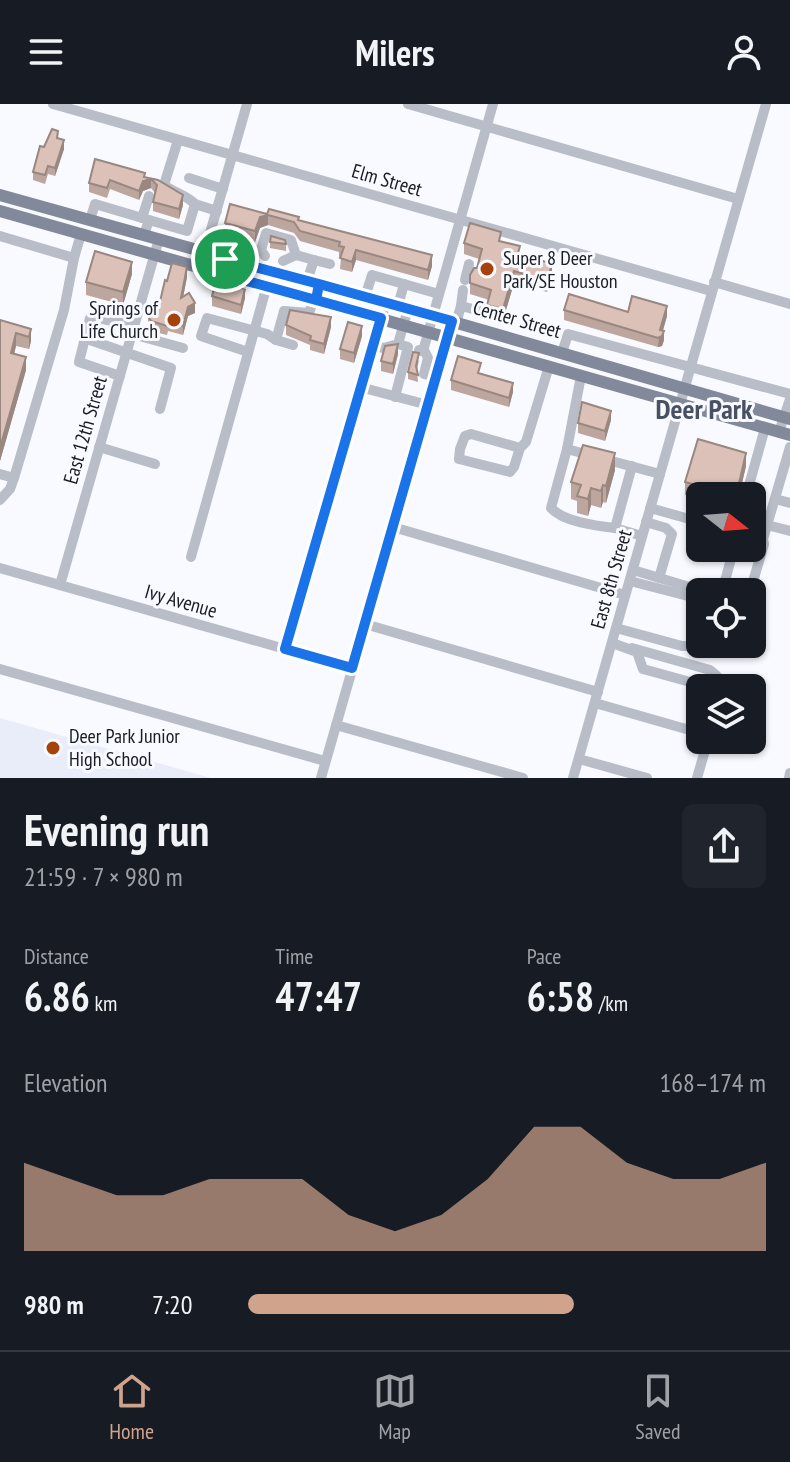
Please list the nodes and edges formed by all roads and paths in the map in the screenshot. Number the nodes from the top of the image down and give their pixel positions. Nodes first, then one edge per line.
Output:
1 (53, 104) edge
2 (247, 104) edge
3 (408, 104) edge
4 (493, 104) edge
5 (762, 105) edge
6 (487, 126) junction
7 (178, 140) junction
8 (232, 155) junction
9 (189, 178) dead end
10 (223, 189) junction
11 (0, 195) edge
12 (149, 196) dead end
13 (738, 199) junction
14 (195, 204) junction
15 (115, 210) junction
16 (0, 211) edge
17 (217, 211) junction
18 (143, 219) junction
19 (90, 220) junction
20 (461, 220) junction
21 (111, 226) junction
22 (81, 234) junction
23 (139, 234) junction
24 (0, 236) edge
25 (159, 239) junction
26 (204, 253) junction
27 (154, 255) junction
28 (296, 255) junction
29 (74, 258) junction
30 (314, 260) junction
31 (330, 264) dead end
32 (469, 264) dead end
33 (272, 266) junction
34 (200, 268) junction
35 (313, 283) junction
36 (404, 284) junction
37 (712, 286) junction
38 (266, 287) junction
39 (439, 294) junction
40 (365, 297) junction
41 (316, 300) junction
42 (790, 304) edge
43 (397, 306) junction
44 (461, 306) junction
45 (481, 311) dead end
46 (433, 316) junction
47 (381, 318) junction
48 (454, 322) junction
49 (403, 325) junction
50 (133, 330) junction
51 (254, 330) junction
52 (429, 332) junction
53 (448, 337) junction
54 (84, 338) junction
55 (276, 340) junction
56 (606, 344) junction
57 (293, 345) dead end
58 (373, 346) junction
59 (403, 346) junction
60 (183, 348) dead end
61 (423, 351) junction
62 (127, 352) junction
63 (248, 352) junction
64 (562, 353) junction
65 (600, 364) junction
66 (690, 365) junction
67 (549, 366) junction
68 (120, 376) junction
69 (581, 376) junction
70 (436, 377) junction
71 (360, 387) junction
72 (683, 389) junction
73 (395, 397) junction
74 (790, 397) edge
75 (680, 403) junction
76 (428, 405) junction
77 (160, 409) dead end
78 (787, 419) edge
79 (765, 428) junction
80 (784, 434) edge
81 (99, 447) junction
82 (520, 448) junction
83 (567, 449) junction
84 (789, 454) edge
85 (155, 464) dead end
86 (632, 466) junction
87 (0, 474) edge
88 (660, 474) junction
89 (14, 478) junction
90 (750, 482) edge
91 (775, 499) junction
92 (0, 500) edge
93 (790, 503) edge
94 (650, 508) junction
95 (686, 518) edge
96 (646, 522) junction
97 (767, 525) joint
98 (393, 527) junction
99 (615, 528) junction
100 (790, 531) edge
101 (642, 536) junction
102 (191, 557) dead end
103 (730, 562) edge
104 (0, 568) edge
105 (631, 576) junction
106 (659, 578) junction
107 (60, 585) junction
108 (625, 595) junction
109 (686, 595) edge
110 (365, 624) junction
111 (616, 628) junction
112 (612, 643) junction
113 (686, 646) edge
114 (632, 648) junction
115 (285, 649) junction
116 (352, 668) junction
117 (0, 669) edge
118 (596, 698) junction
119 (336, 725) junction
120 (686, 728) edge
121 (704, 754) edge
122 (579, 759) junction
123 (325, 761) junction
124 (321, 778) edge
125 (523, 778) edge
126 (573, 778) edge
127 (647, 778) edge
128 (697, 778) edge

1 - 7 street, Elm Street
2 - 8 street
3 - 6 street
4 - 6 street
5 - 13 street, East 8th Street
6 - 13 street
6 - 20 street
7 - 8 street, Elm Street
7 - 14 street
8 - 10 street
8 - 20 street, Elm Street
9 - 10 street
10 - 17 street
11 - 19 main road, Center Street
12 - 18 street
13 - 37 street, East 8th Street
14 - 17 street
14 - 18 street
15 - 18 street
15 - 19 street
15 - 21 street
16 - 22 main road, Center Street
17 - 26 street
18 - 23 street
19 - 21 main road, Center Street
20 - 37 street, Elm Street
20 - 39 street
21 - 23 main road, Center Street
22 - 27 main road, Center Street
22 - 29 street
23 - 25 main road, Center Street
24 - 29 street
25 - 26 main road, Center Street
25 - 27 street, East 12th Street
26 - 33 main road, Center Street
26 - 34 street
27 - 34 main road, Center Street
27 - 50 street, East 12th Street
28 - 30 street
28 - 33 street
28 - 33 street
29 - 89 street
30 - 31 street
30 - 35 street
32 - 44 street
33 - 35 main road, Center Street
33 - 38 street
34 - 38 main road, Center Street
35 - 40 main road, Center Street
35 - 41 street
36 - 39 street
36 - 40 street
36 - 43 street
37 - 42 street, Elm Street
37 - 66 street, East 8th Street
38 - 41 main road, Center Street
38 - 51 street
39 - 46 street
40 - 43 main road, Center Street
41 - 47 main road, Center Street
41 - 55 street
43 - 46 main road, Center Street
43 - 47 street
43 - 49 street
44 - 45 street
44 - 48 street
46 - 48 main road, Center Street
46 - 52 street
47 - 49 main road, Center Street
47 - 58 street
48 - 53 street
48 - 64 main road, Center Street
49 - 52 main road, Center Street
49 - 59 street
50 - 54 street
50 - 60 street
50 - 62 street, East 12th Street
51 - 55 street
51 - 63 street
51 - 63 street
52 - 53 main road, Center Street
52 - 61 street
53 - 67 main road, Center Street
53 - 70 street
54 - 62 street
54 - 68 street
55 - 57 street
56 - 64 street
56 - 65 street
56 - 66 street
58 - 59 street
58 - 71 street
59 - 61 street
59 - 73 street
61 - 70 street
62 - 68 street, East 12th Street
62 - 77 street
63 - 102 street
64 - 65 main road, Center Street
65 - 72 main road, Center Street
66 - 72 street, East 8th Street
66 - 74 street
67 - 69 main road, Center Street
67 - 82 street
68 - 81 street, East 12th Street
69 - 75 main road, Center Street
69 - 83 street
70 - 76 street
71 - 73 street
71 - 115 street
72 - 75 street, East 8th Street
72 - 78 main road, Center Street
73 - 76 street
74 - 78 street
75 - 79 main road, Center Street
75 - 88 street, East 8th Street
76 - 98 street
78 - 80 street
79 - 80 main road, Center Street
79 - 90 street
81 - 85 street
81 - 107 street, East 12th Street
82 - 82 street
83 - 86 street
83 - 99 street
84 - 91 street
86 - 88 street
86 - 99 street
87 - 89 street
88 - 94 street, East 8th Street
89 - 92 street
91 - 93 street
91 - 97 street
94 - 95 street
94 - 96 street, East 8th Street
96 - 101 street, East 8th Street
96 - 106 street
97 - 100 street
98 - 108 street
98 - 110 street
99 - 101 street
101 - 105 street, East 8th Street
103 - 106 street
104 - 107 street, Ivy Avenue
105 - 106 street
105 - 108 street, East 8th Street
105 - 109 street
107 - 115 street, Ivy Avenue
108 - 111 street, East 8th Street
110 - 116 street
110 - 118 street
111 - 112 street, East 8th Street
111 - 113 street
112 - 114 street
112 - 118 street, East 8th Street
114 - 114 street
115 - 116 street, Ivy Avenue
116 - 119 street
117 - 123 street
118 - 120 street
118 - 122 street, East 8th Street
119 - 123 street
119 - 125 street
121 - 128 street
122 - 126 street, East 8th Street
122 - 127 street
123 - 124 street

